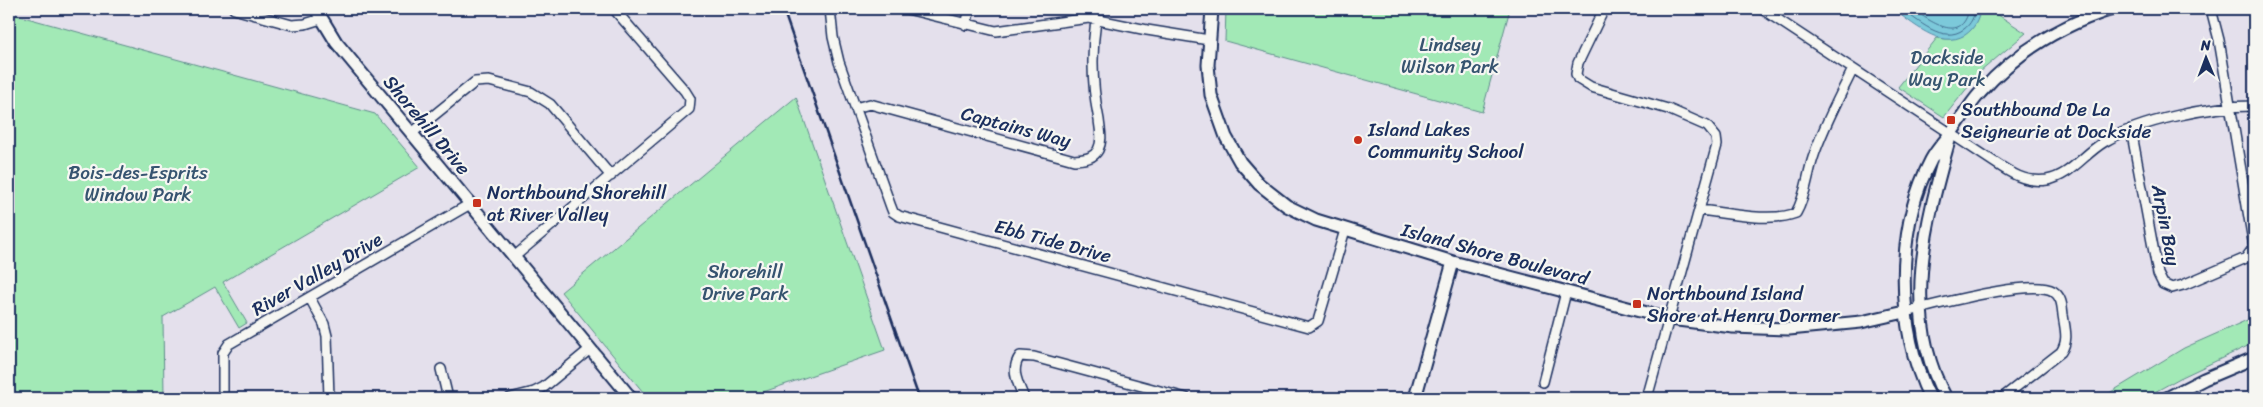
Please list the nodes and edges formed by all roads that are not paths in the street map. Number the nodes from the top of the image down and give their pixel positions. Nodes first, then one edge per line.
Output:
1 (234, 9) edge
2 (614, 9) edge
3 (830, 9) edge
4 (907, 9) edge
5 (970, 9) edge
6 (1212, 9) edge
7 (1604, 9) edge
8 (1762, 9) edge
9 (2112, 9) edge
10 (2211, 9) edge
11 (318, 14) edge
12 (1096, 20) junction
13 (966, 25) junction
14 (1209, 40) junction
15 (1853, 69) junction
16 (2254, 106) edge
17 (2231, 107) junction
18 (855, 108) junction
19 (2131, 129) junction
20 (412, 133) junction
21 (1951, 133) junction
22 (611, 176) junction
23 (470, 204) junction
24 (1700, 210) junction
25 (1345, 230) junction
26 (2254, 247) edge
27 (514, 257) junction
28 (1453, 262) junction
29 (1566, 292) junction
30 (310, 298) junction
31 (1920, 308) junction
32 (1905, 312) junction
33 (1670, 319) junction
34 (590, 349) junction
35 (2254, 358) edge
36 (441, 369) dead end
37 (1543, 382) dead end
38 (223, 398) edge
39 (329, 398) edge
40 (448, 398) edge
41 (510, 398) edge
42 (631, 398) edge
43 (1024, 398) edge
44 (1186, 398) edge
45 (1415, 398) edge
46 (1647, 398) edge
47 (1930, 398) edge
48 (1946, 398) edge
49 (2002, 398) edge
50 (2167, 398) edge

1 - 11 street
2 - 22 street
3 - 18 street, Ebb Tide Drive
4 - 13 street
5 - 13 street
6 - 14 street, Island Shore Boulevard
7 - 24 street
8 - 15 street
9 - 21 street
10 - 17 street, Arpin Bay
11 - 20 street, Shorehill Drive
12 - 13 street
12 - 14 street
12 - 18 street, Captains Way
14 - 25 street, Island Shore Boulevard
15 - 21 street
15 - 24 street
16 - 17 street
17 - 19 street
17 - 26 street, Arpin Bay
18 - 25 street, Ebb Tide Drive
19 - 21 street
19 - 26 street, Arpin Bay
20 - 22 street
20 - 23 street, Shorehill Drive
21 - 31 street
21 - 32 street
22 - 27 street
23 - 27 street, Shorehill Drive
23 - 30 street, River Valley Drive
24 - 33 street
25 - 28 street, Island Shore Boulevard
27 - 34 street, Shorehill Drive
28 - 29 street, Island Shore Boulevard
28 - 45 street
29 - 33 street, Island Shore Boulevard
29 - 37 street
30 - 38 street, River Valley Drive
30 - 39 street
31 - 32 street, Island Shore Boulevard
31 - 48 street
31 - 49 street, Island Shore Boulevard
32 - 33 street, Island Shore Boulevard
32 - 47 street
33 - 46 street
34 - 41 street
34 - 42 street, Shorehill Drive
35 - 50 street
36 - 40 street
43 - 44 street

